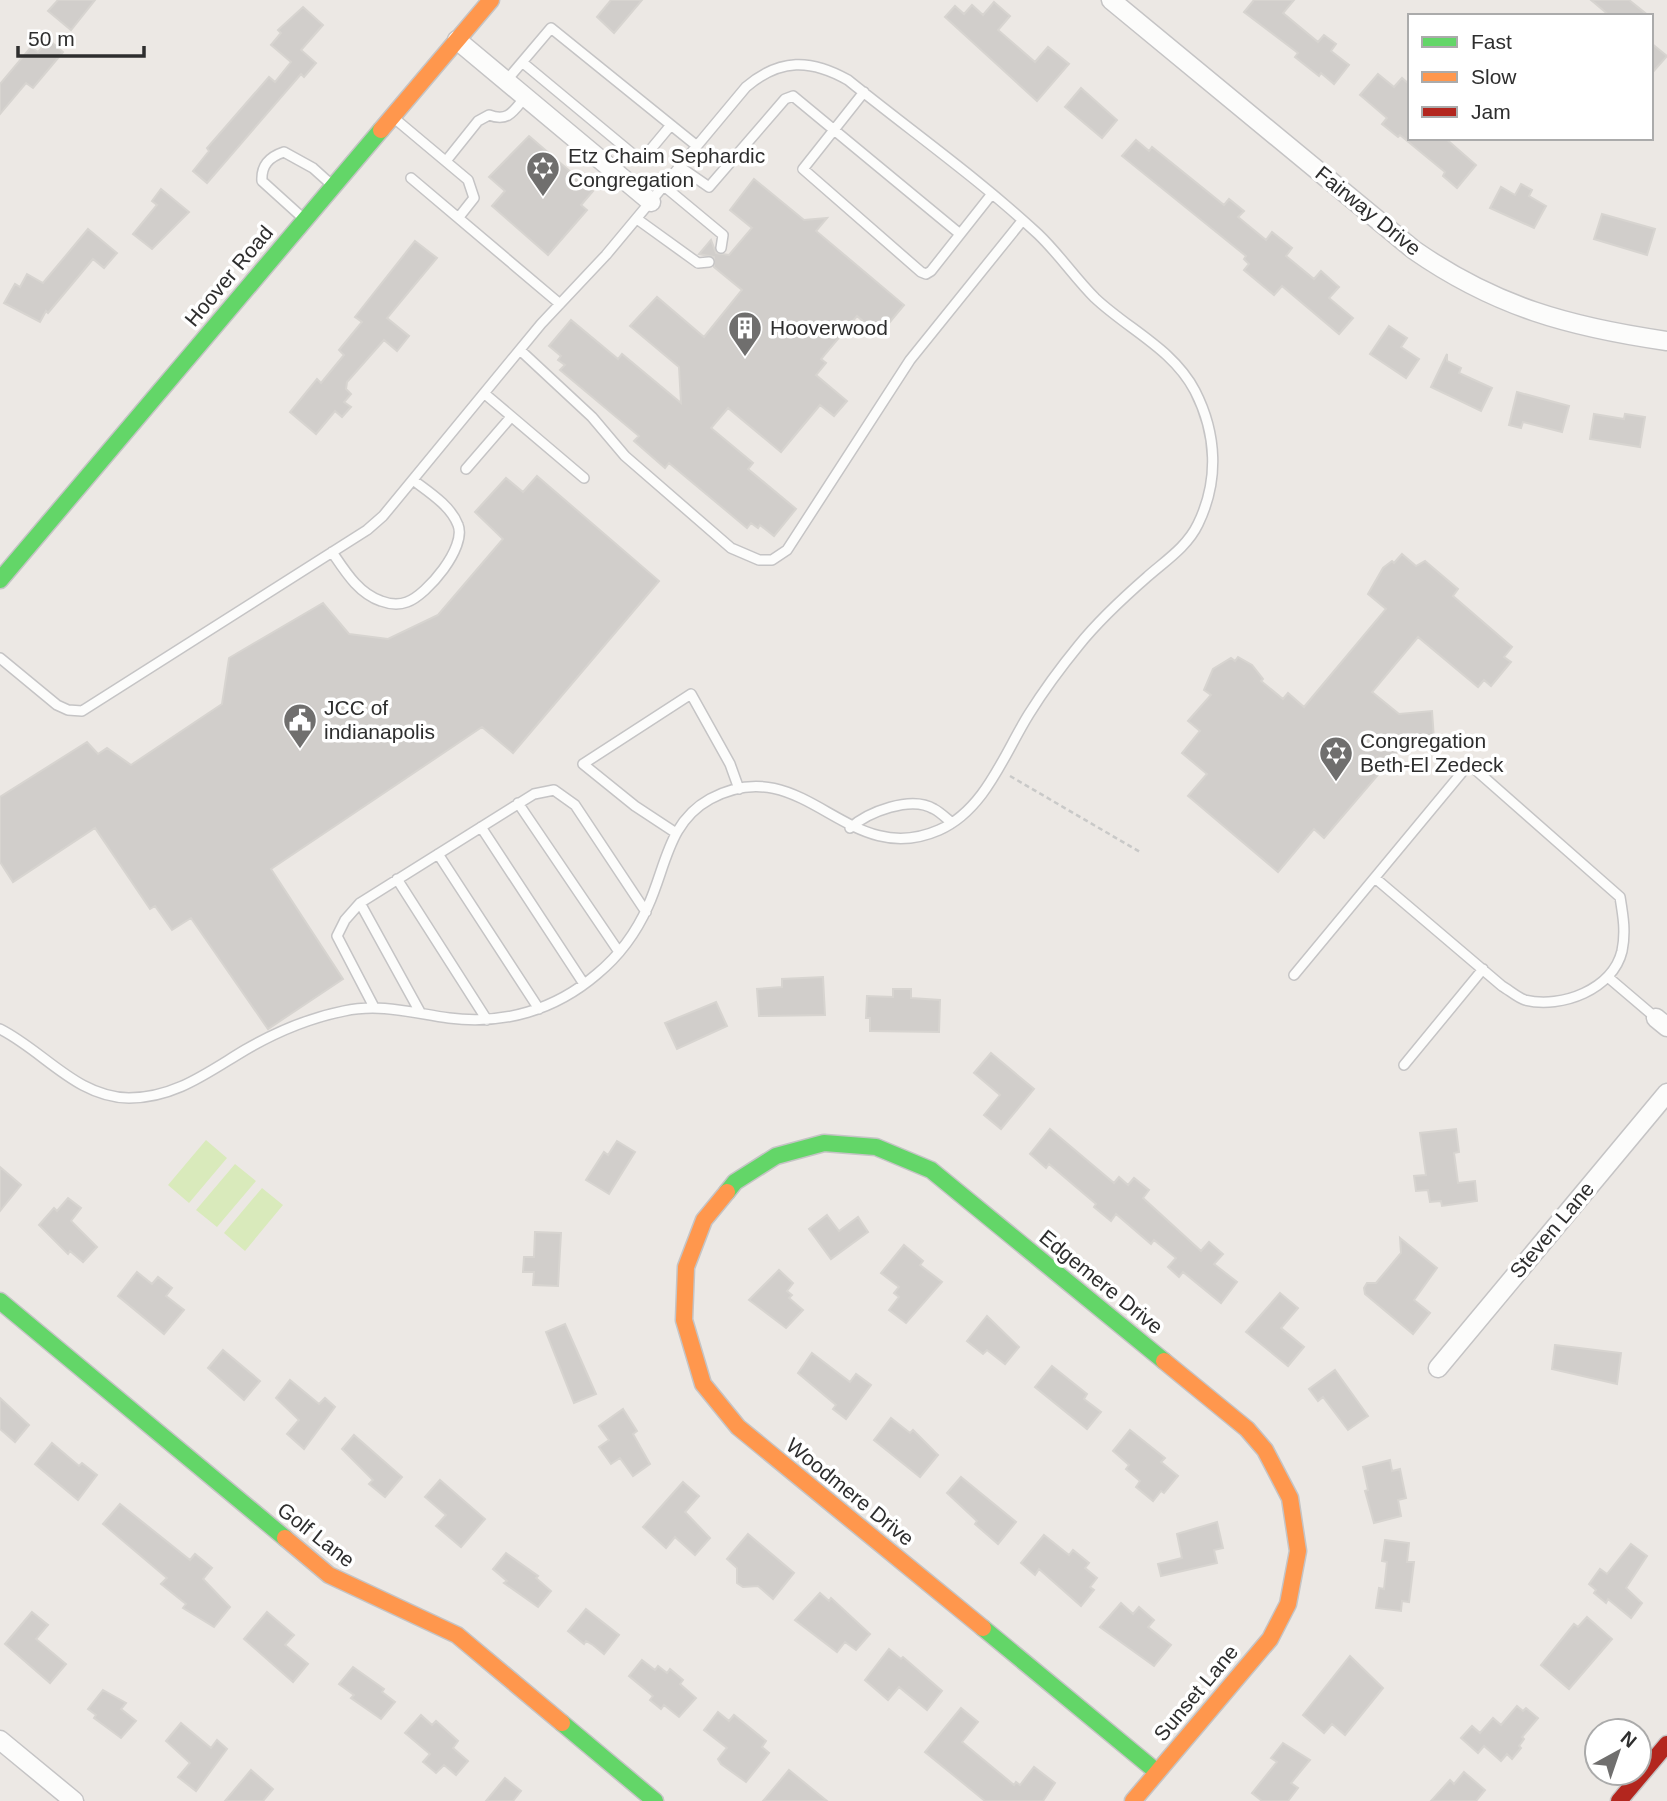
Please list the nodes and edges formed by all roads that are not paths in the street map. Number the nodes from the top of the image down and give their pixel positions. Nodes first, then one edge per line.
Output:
1 (491, 0) edge
2 (1111, 0) edge
3 (457, 40) junction
4 (522, 62) junction
5 (506, 81) junction
6 (864, 92) junction
7 (525, 97) junction
8 (392, 116) junction
9 (671, 125) junction
10 (833, 130) junction
11 (697, 146) junction
12 (446, 161) junction
13 (680, 167) junction
14 (411, 178) dead end
15 (334, 186) junction
16 (664, 186) junction
17 (991, 195) junction
18 (651, 202) junction
19 (459, 217) junction
20 (637, 219) junction
21 (305, 220) junction
22 (1022, 221) junction
23 (960, 234) junction
24 (721, 248) dead end
25 (709, 262) dead end
26 (560, 304) junction
27 (1667, 341) edge
28 (520, 350) junction
29 (485, 394) junction
30 (512, 417) junction
31 (466, 469) dead end
32 (584, 478) dead end
33 (413, 480) junction
34 (332, 552) junction
35 (0, 580) edge
36 (0, 658) edge
37 (739, 789) junction
38 (518, 803) junction
39 (952, 823) junction
40 (481, 827) junction
41 (850, 828) junction
42 (676, 833) junction
43 (438, 854) junction
44 (1375, 878) junction
45 (397, 879) junction
46 (360, 903) junction
47 (646, 912) junction
48 (619, 952) junction
49 (1483, 969) junction
50 (1294, 975) dead end
51 (1609, 978) junction
52 (584, 984) junction
53 (374, 1007) junction
54 (539, 1009) junction
55 (420, 1012) junction
56 (486, 1020) junction
57 (1662, 1022) edge
58 (0, 1029) edge
59 (1404, 1065) dead end
60 (1667, 1093) edge
61 (744, 1175) joint
62 (0, 1301) edge
63 (1437, 1368) dead end
64 (1286, 1609) joint
65 (0, 1740) edge
66 (1667, 1744) edge
67 (1157, 1772) junction
68 (74, 1801) edge
69 (655, 1801) edge
70 (1133, 1801) edge
71 (1619, 1801) edge

1 - 3 street, Hoover Road
2 - 27 street, Fairway Drive
3 - 5 street
3 - 8 street, Hoover Road
4 - 5 lane
4 - 9 lane
4 - 9 lane
5 - 7 street
6 - 10 lane
6 - 11 lane
6 - 17 lane
7 - 12 lane
7 - 18 street
8 - 12 lane
8 - 15 street, Hoover Road
9 - 11 lane
10 - 13 lane
10 - 23 lane
10 - 23 lane
11 - 13 lane
12 - 19 lane
13 - 16 lane
14 - 19 lane
15 - 21 street, Hoover Road
15 - 21 lane
16 - 18 lane
16 - 24 lane
17 - 22 lane
17 - 23 lane
18 - 20 lane
19 - 26 lane
20 - 25 lane
20 - 26 lane
21 - 35 street, Hoover Road
22 - 28 lane
22 - 39 lane
26 - 28 lane
28 - 29 lane
29 - 30 lane
29 - 33 lane
30 - 31 lane
30 - 32 lane
33 - 34 lane
33 - 34 lane
34 - 36 lane
37 - 41 lane
37 - 42 lane
37 - 42 lane
38 - 40 lane
38 - 47 lane
38 - 48 lane
39 - 41 lane
39 - 41 lane
40 - 43 lane
40 - 52 lane
42 - 47 lane
43 - 45 lane
43 - 54 lane
44 - 49 lane
44 - 50 lane
44 - 51 lane
45 - 46 lane
45 - 56 lane
46 - 53 lane
46 - 55 lane
47 - 48 lane
48 - 52 lane
49 - 51 lane
49 - 59 lane
51 - 57 lane
52 - 54 lane
53 - 55 lane
53 - 58 lane
54 - 56 lane
55 - 56 lane
60 - 63 street, Steven Lane
61 - 64 street, Edgemere Drive
61 - 67 street, Woodmere Drive
62 - 69 street, Golf Lane
64 - 67 street, Sunset Lane
65 - 68 street
66 - 71 street
67 - 70 street, Sunset Lane

